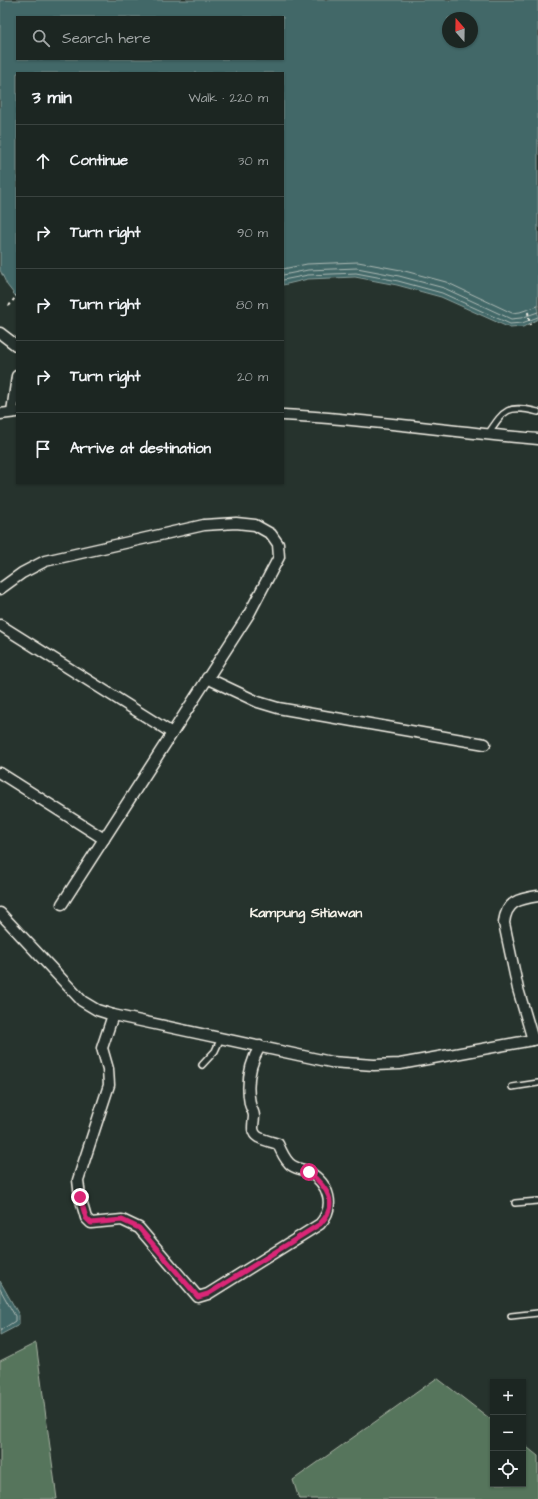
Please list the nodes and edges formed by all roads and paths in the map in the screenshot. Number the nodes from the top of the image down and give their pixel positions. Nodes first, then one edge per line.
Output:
1 (16, 296) edge
2 (9, 306) dead end
3 (528, 312) dead end
4 (530, 325) dead end
5 (0, 333) edge
6 (16, 345) edge
7 (16, 394) edge
8 (15, 412) edge
9 (538, 412) edge
10 (0, 414) edge
11 (284, 415) edge
12 (487, 435) junction
13 (538, 440) edge
14 (0, 588) edge
15 (0, 625) edge
16 (207, 678) junction
17 (172, 733) junction
18 (486, 744) dead end
19 (0, 773) edge
20 (104, 839) junction
21 (538, 896) edge
22 (62, 904) dead end
23 (0, 913) edge
24 (113, 1015) junction
25 (221, 1038) junction
26 (536, 1039) edge
27 (260, 1046) junction
28 (202, 1065) dead end
29 (538, 1083) edge
30 (512, 1087) dead end
31 (538, 1201) edge
32 (515, 1203) dead end
33 (538, 1312) edge
34 (511, 1316) dead end

1 - 2 path
3 - 4 path
5 - 6 street
7 - 8 street
8 - 10 street
9 - 12 lane
11 - 12 street
12 - 13 street
14 - 16 street
15 - 17 street
16 - 17 street
16 - 18 street
17 - 20 street
19 - 20 street
20 - 22 street
21 - 26 street
23 - 24 street
24 - 25 street
24 - 27 street
25 - 27 street
25 - 28 lane
26 - 27 street
29 - 30 lane
31 - 32 lane
33 - 34 lane

